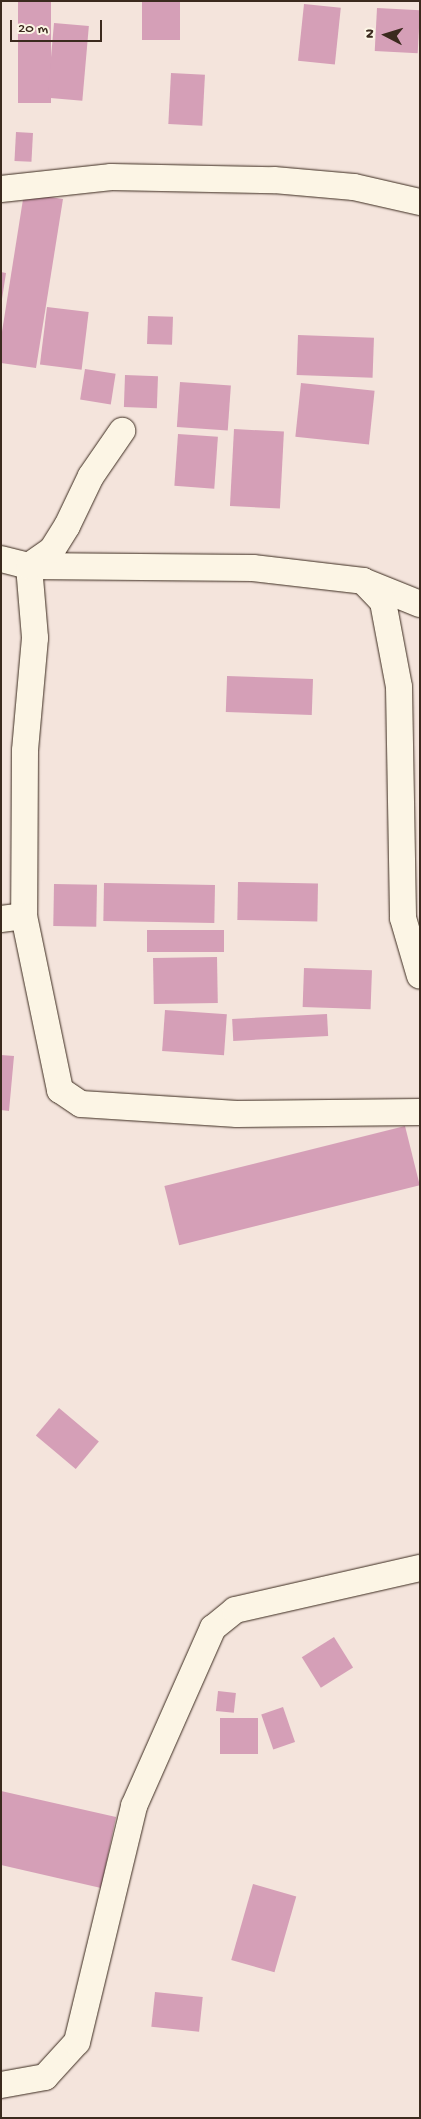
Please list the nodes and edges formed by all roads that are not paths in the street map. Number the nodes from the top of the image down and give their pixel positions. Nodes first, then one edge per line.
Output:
1 (1, 189) edge
2 (420, 202) edge
3 (122, 431) dead end
4 (1, 559) edge
5 (29, 566) junction
6 (363, 581) junction
7 (420, 604) edge
8 (13, 917) edge
9 (420, 976) edge
10 (420, 1112) edge
11 (420, 1568) edge
12 (1, 2085) edge

1 - 2 street
3 - 5 street
4 - 5 street
5 - 6 street
5 - 8 street
6 - 7 street
6 - 9 street
8 - 10 street
11 - 12 street

